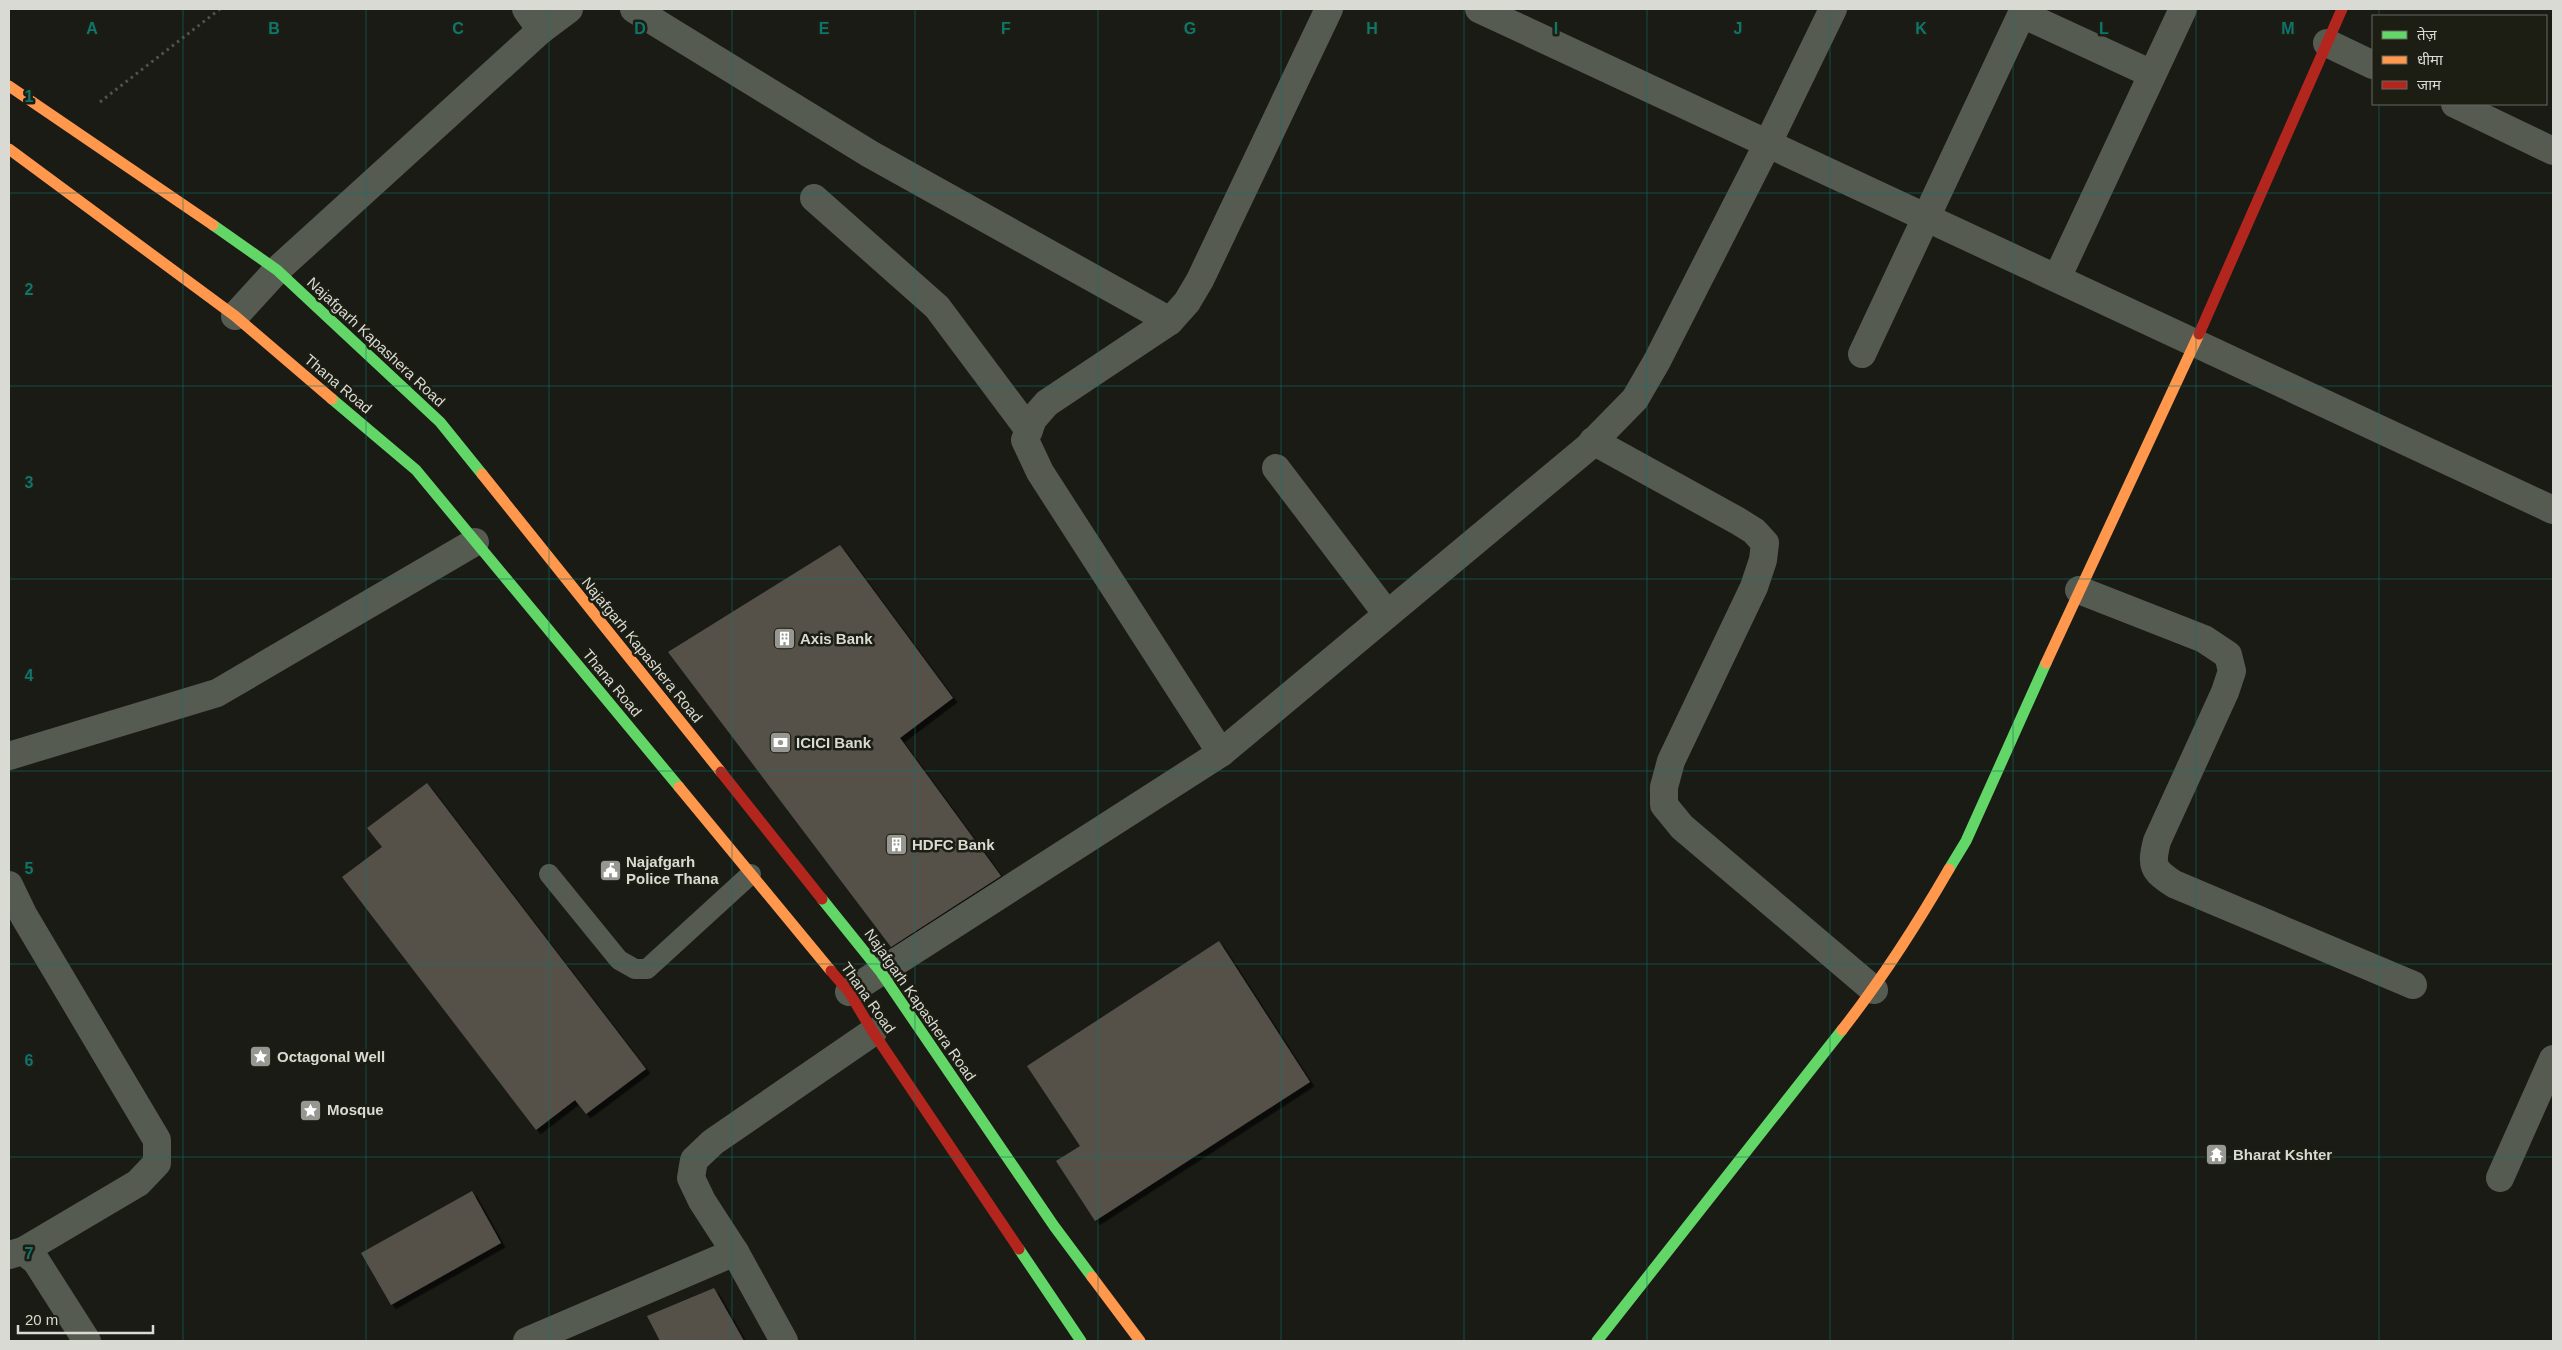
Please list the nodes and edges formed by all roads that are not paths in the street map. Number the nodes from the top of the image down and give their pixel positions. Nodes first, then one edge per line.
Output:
1 (569, 9) edge
2 (634, 9) edge
3 (1329, 9) edge
4 (1479, 9) edge
5 (1833, 9) edge
6 (2183, 9) edge
7 (2342, 9) edge
8 (2023, 11) edge
9 (534, 20) edge
10 (2327, 43) junction
11 (2372, 65) edge
12 (2152, 74) junction
13 (9, 86) edge
14 (2457, 105) edge
15 (1767, 146) junction
16 (9, 149) edge
17 (2553, 151) edge
18 (814, 198) dead end
19 (1925, 218) junction
20 (277, 270) junction
21 (2058, 278) junction
22 (235, 316) junction
23 (1170, 321) junction
24 (2196, 342) junction
25 (1862, 354) dead end
26 (1029, 430) junction
27 (1593, 441) junction
28 (1276, 468) dead end
29 (2553, 510) edge
30 (475, 542) junction
31 (2079, 590) junction
32 (1388, 614) junction
33 (1221, 753) junction
34 (9, 756) edge
35 (549, 874) dead end
36 (750, 874) junction
37 (9, 885) edge
38 (880, 971) junction
39 (2413, 986) dead end
40 (1874, 990) junction
41 (849, 992) junction
42 (873, 1032) junction
43 (2553, 1059) edge
44 (2500, 1178) dead end
45 (735, 1252) junction
46 (16, 1253) edge
47 (87, 1341) edge
48 (527, 1341) edge
49 (784, 1341) edge
50 (1080, 1341) edge
51 (1140, 1341) edge
52 (1597, 1341) edge

1 - 9 street
2 - 23 street
3 - 23 street
4 - 15 street
5 - 15 street
6 - 12 street
7 - 10 main road
8 - 12 street
8 - 19 street
9 - 20 street
10 - 11 street
10 - 24 main road
12 - 21 street
13 - 20 main road, Najafgarh Kapashera Road
14 - 17 street
15 - 19 street
15 - 27 street
16 - 22 main road, Thana Road
18 - 26 street
19 - 21 street
19 - 25 street
20 - 22 street
20 - 38 main road, Najafgarh Kapashera Road
21 - 24 street
22 - 30 main road, Thana Road
23 - 26 street
24 - 29 street
24 - 31 main road
26 - 33 street
27 - 32 street
27 - 40 street
28 - 32 street
30 - 34 street
30 - 36 main road, Thana Road
31 - 39 street
31 - 40 main road
32 - 33 street
33 - 38 street
35 - 36 lane
36 - 41 main road, Thana Road
37 - 46 street
38 - 41 street
38 - 51 main road, Najafgarh Kapashera Road
40 - 52 main road
41 - 42 main road, Thana Road
42 - 45 street
42 - 50 main road, Thana Road
43 - 44 street
45 - 48 street
45 - 49 street
46 - 47 street

